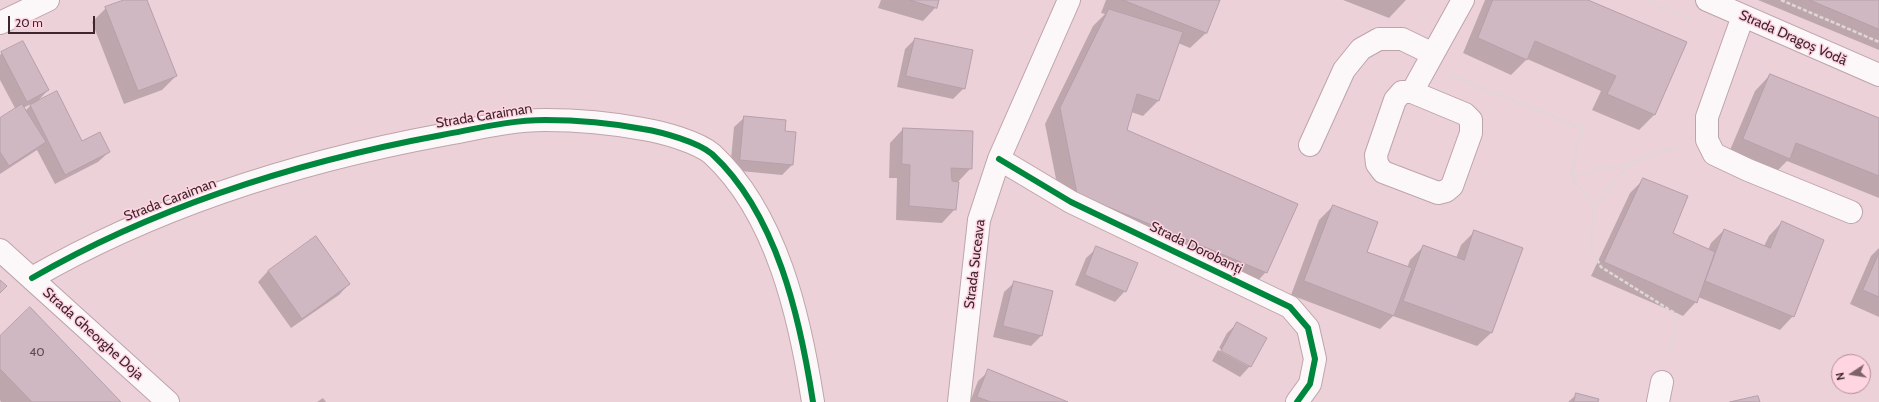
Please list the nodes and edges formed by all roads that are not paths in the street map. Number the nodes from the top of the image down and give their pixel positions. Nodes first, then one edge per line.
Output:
1 (48, 0) edge
2 (1069, 0) edge
3 (1462, 0) edge
4 (1707, 0) edge
5 (1743, 16) junction
6 (0, 23) edge
7 (1430, 60) junction
8 (1879, 75) edge
9 (1412, 92) junction
10 (1310, 145) dead end
11 (999, 159) junction
12 (1851, 212) dead end
13 (0, 250) edge
14 (32, 278) junction
15 (168, 402) edge
16 (813, 402) edge
17 (959, 402) edge
18 (1297, 402) edge

1 - 6 street
2 - 11 street, Strada Suceava
3 - 7 street
4 - 5 street, Strada Dragoș Vodă
5 - 8 street, Strada Dragoș Vodă
5 - 12 street
7 - 9 street
7 - 10 street
9 - 9 street
11 - 17 street, Strada Suceava
11 - 18 street, Strada Dorobanți
13 - 14 street, Strada Gheorghe Doja
14 - 15 street, Strada Gheorghe Doja
14 - 16 street, Strada Caraiman

